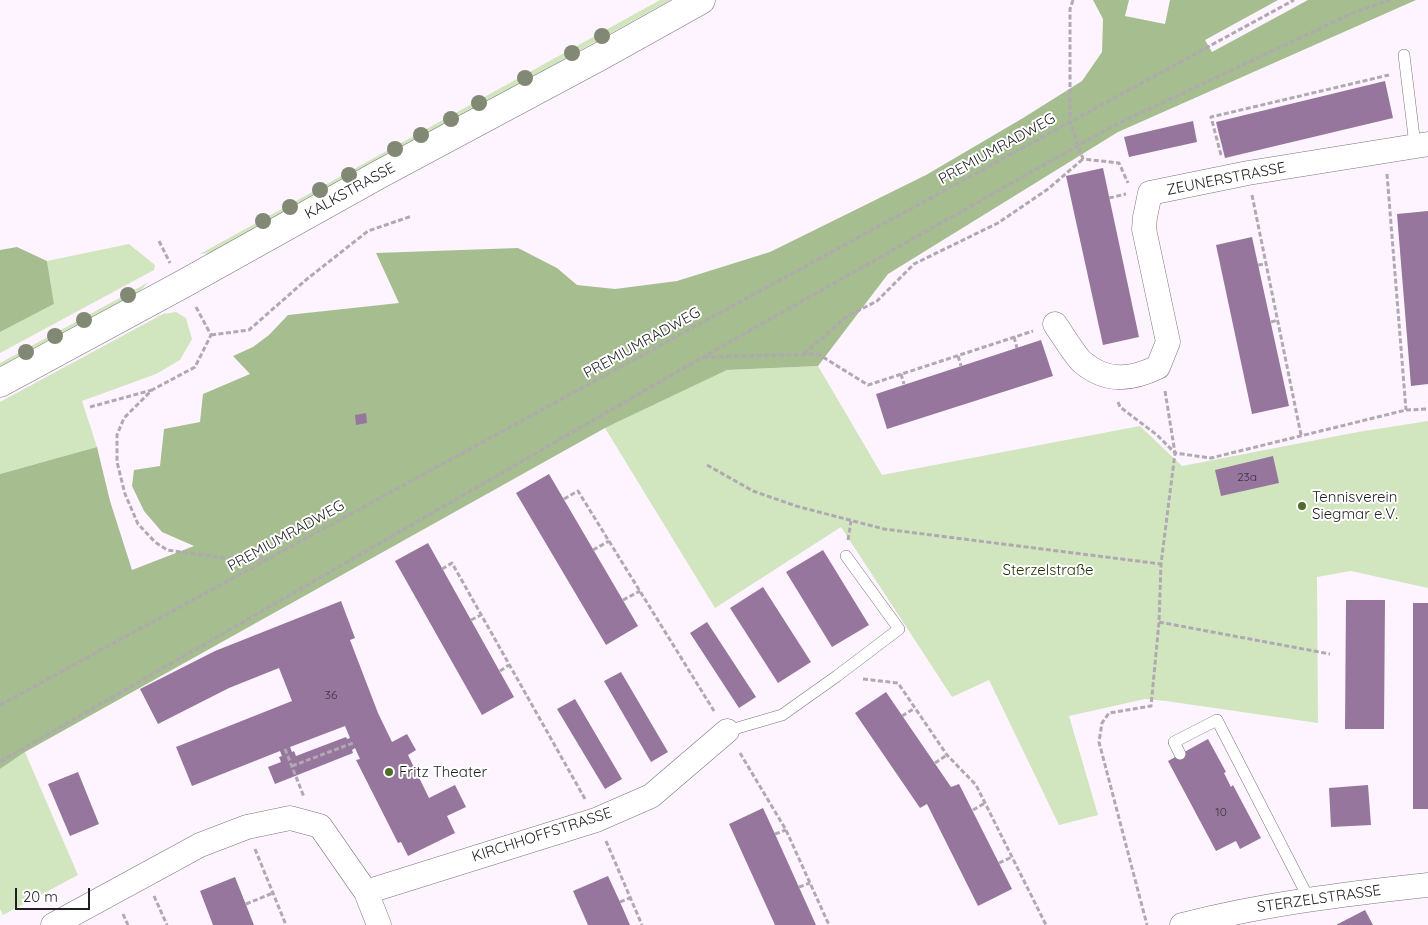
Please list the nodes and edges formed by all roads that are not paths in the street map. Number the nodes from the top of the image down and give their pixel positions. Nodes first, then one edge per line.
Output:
1 (701, 0) edge
2 (1404, 55) dead end
3 (1422, 145) edge
4 (1055, 324) road end
5 (0, 383) edge
6 (846, 556) dead end
7 (727, 731) joint
8 (1180, 754) dead end
9 (1428, 885) edge
10 (366, 892) junction
11 (1309, 899) junction
12 (53, 925) edge
13 (379, 925) edge
14 (1182, 925) edge

1 - 5 main road, KALKSTRASSE
2 - 3 lane
3 - 4 street, ZEUNERSTRASSE
6 - 7 lane
7 - 10 street, KIRCHHOFFSTRASSE
8 - 11 lane
9 - 11 street, STERZELSTRASSE
10 - 12 street
10 - 13 street
11 - 14 street, STERZELSTRASSE

